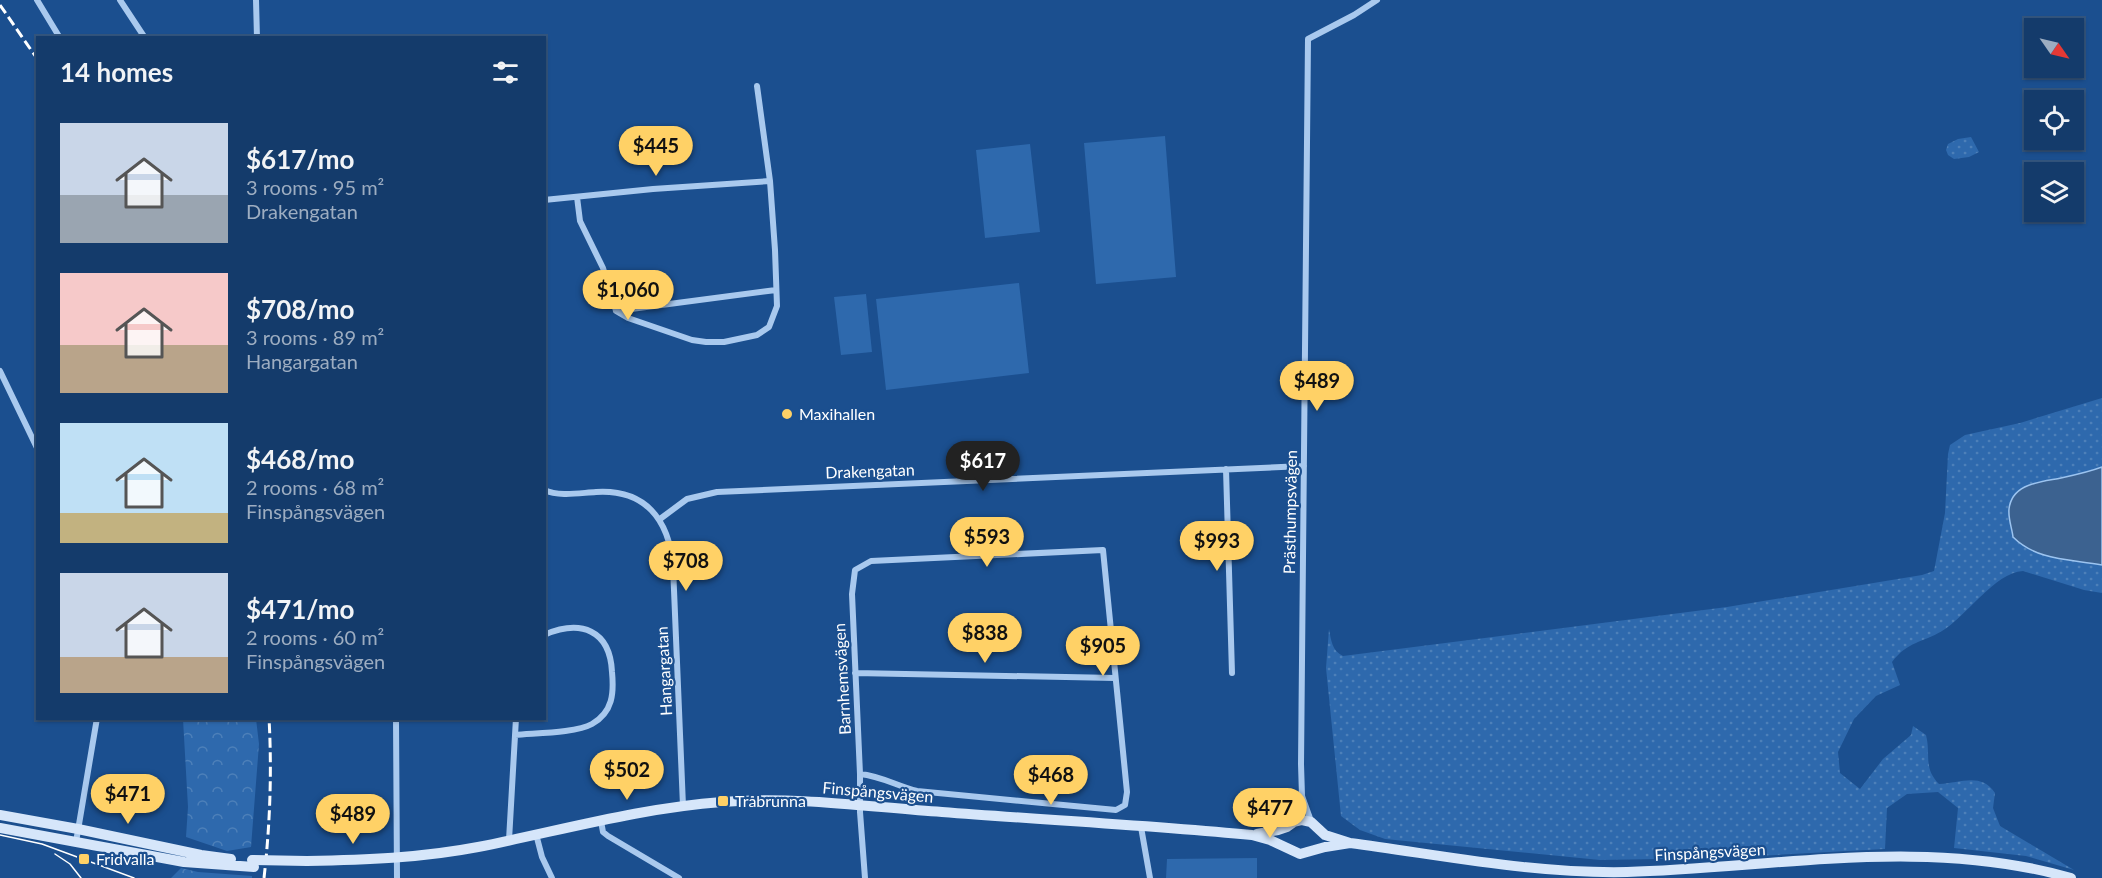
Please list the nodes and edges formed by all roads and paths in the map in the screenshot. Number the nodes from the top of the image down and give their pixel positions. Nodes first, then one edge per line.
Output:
1 (37, 0) edge
2 (120, 0) edge
3 (256, 0) edge
4 (1377, 0) edge
5 (59, 36) edge
6 (144, 36) edge
7 (257, 36) edge
8 (757, 86) dead end
9 (770, 181) junction
10 (577, 197) junction
11 (546, 201) edge
12 (776, 290) junction
13 (616, 311) junction
14 (0, 371) edge
15 (36, 446) edge
16 (1304, 466) junction
17 (1226, 469) junction
18 (546, 491) edge
19 (660, 519) junction
20 (546, 634) edge
21 (855, 673) junction
22 (1232, 673) dead end
23 (1115, 678) junction
24 (97, 720) edge
25 (396, 720) edge
26 (516, 720) edge
27 (515, 735) junction
28 (860, 774) junction
29 (1302, 796) junction
30 (860, 804) junction
31 (683, 806) junction
32 (0, 815) edge
33 (600, 821) junction
34 (1291, 824) junction
35 (1314, 826) junction
36 (1141, 827) junction
37 (2, 828) edge
38 (78, 829) junction
39 (536, 834) junction
40 (1252, 835) junction
41 (509, 840) junction
42 (76, 842) junction
43 (1350, 843) junction
44 (1288, 848) junction
45 (1313, 850) junction
46 (398, 859) junction
47 (253, 864) junction
48 (397, 878) edge
49 (552, 878) edge
50 (679, 878) edge
51 (865, 878) edge
52 (1150, 878) edge
53 (2071, 878) edge

1 - 5 street
2 - 6 street
3 - 7 street
4 - 16 street, Prästhumpsvägen
8 - 9 street
9 - 10 street
9 - 12 street
10 - 11 street
10 - 13 street
12 - 13 street
12 - 13 street
14 - 15 street
16 - 17 street, Drakengatan
16 - 29 street, Prästhumpsvägen
17 - 19 street, Drakengatan
17 - 22 street
18 - 19 street, Hangargatan
19 - 31 street, Hangargatan
20 - 27 street
21 - 23 street
21 - 23 street, Barnhemsvägen
21 - 28 street, Barnhemsvägen
23 - 28 street
24 - 38 street
25 - 46 street
26 - 27 street
27 - 41 street
28 - 30 street, Barnhemsvägen
29 - 34 street, Prästhumpsvägen
29 - 35 street, Prästhumpsvägen
30 - 31 main road, Finspångsvägen
30 - 36 main road, Finspångsvägen
30 - 51 street, Barnhemsvägen
31 - 33 main road, Finspångsvägen
32 - 38 main road, Finspångsvägen
33 - 39 main road, Finspångsvägen
33 - 50 street
34 - 35 main road, Finspångsvägen
34 - 40 main road, Finspångsvägen
34 - 44 main road
35 - 43 main road, Finspångsvägen
35 - 45 main road
36 - 40 main road, Finspångsvägen
36 - 52 street
37 - 42 main road, Finspångsvägen
38 - 42 street
38 - 47 main road, Finspångsvägen
39 - 41 main road, Finspångsvägen
39 - 49 street
40 - 44 main road, Finspångsvägen
41 - 46 main road, Finspångsvägen
42 - 47 main road, Finspångsvägen
43 - 45 main road, Finspångsvägen
43 - 53 main road, Finspångsvägen
44 - 45 main road, Finspångsvägen
46 - 47 main road, Finspångsvägen, bridge
46 - 48 street

